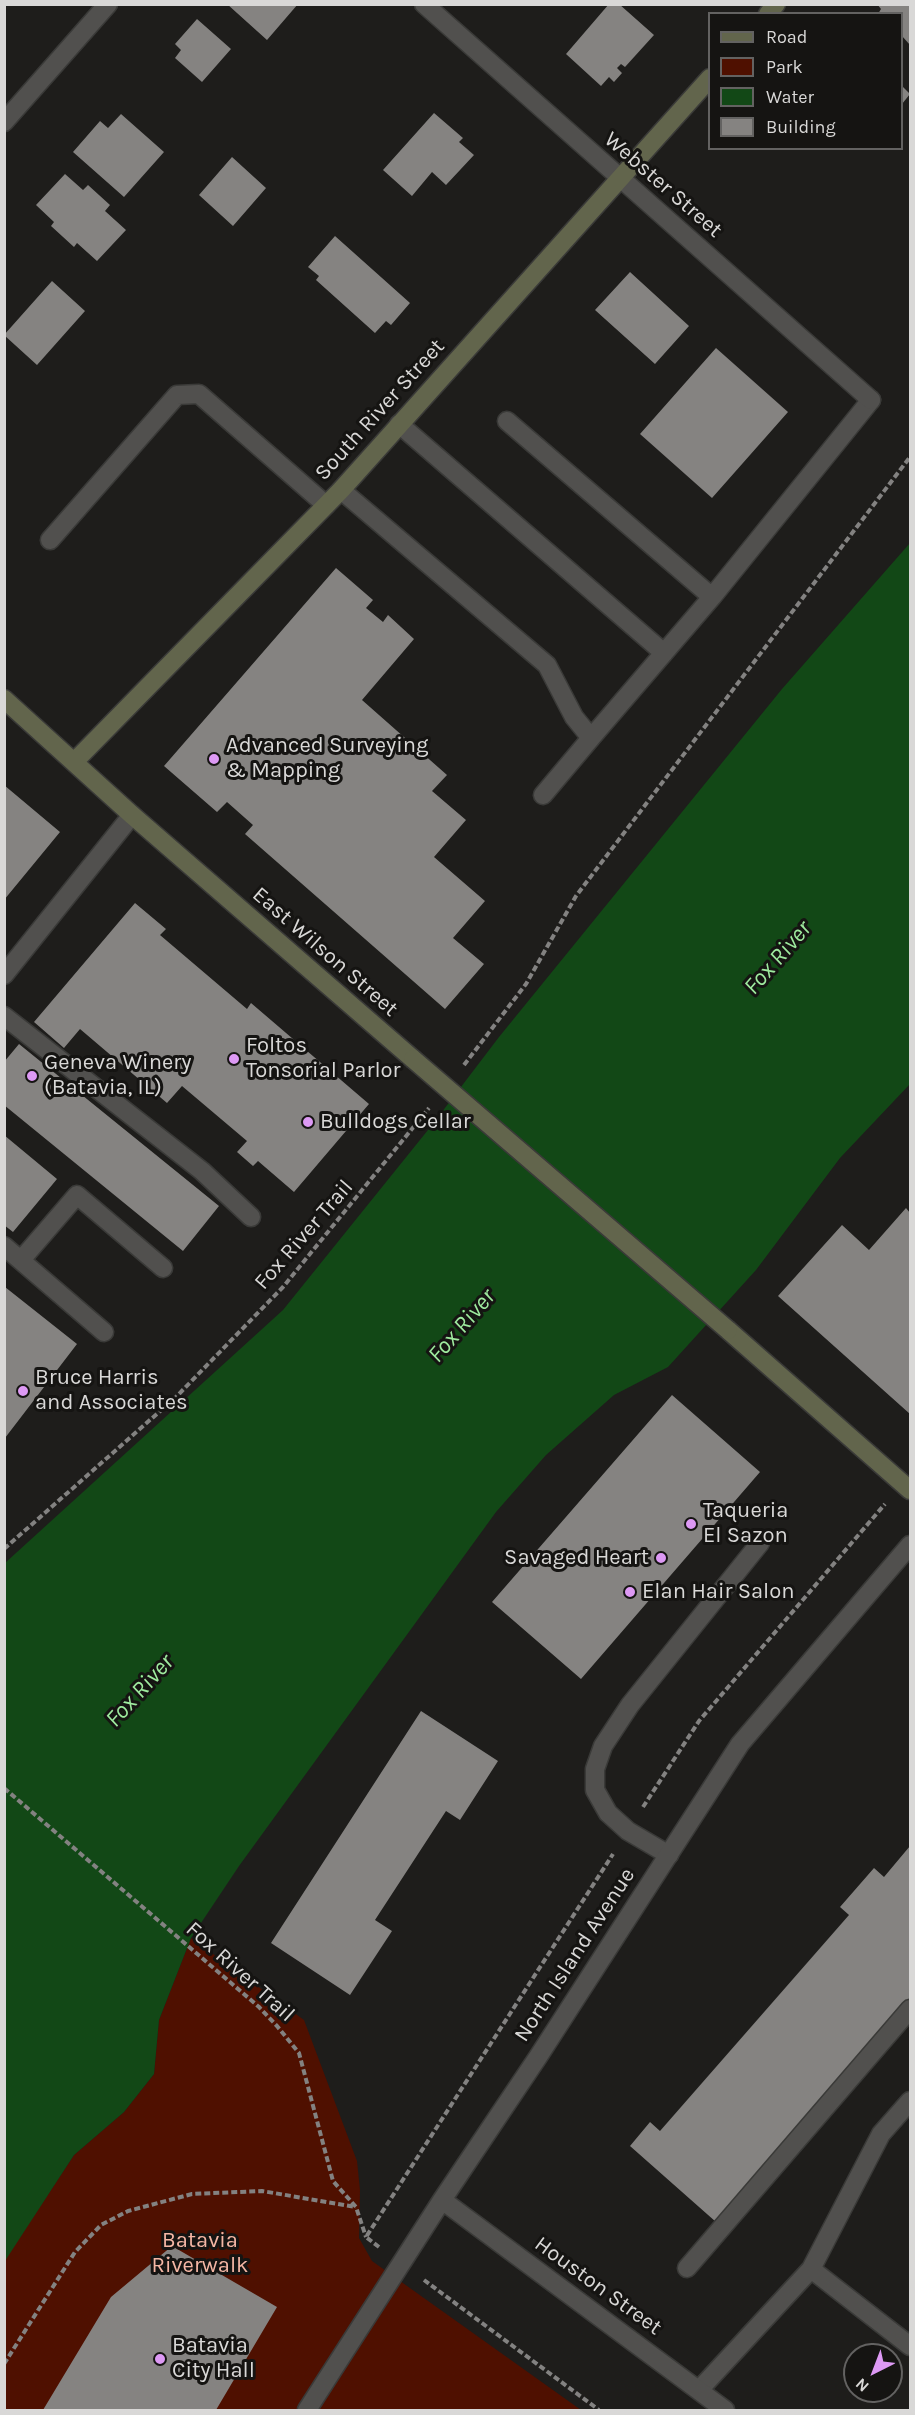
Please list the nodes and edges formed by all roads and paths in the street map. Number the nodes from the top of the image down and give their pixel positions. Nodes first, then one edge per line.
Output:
1 (108, 4) edge
2 (424, 4) edge
3 (708, 80) edge
4 (4, 122) edge
5 (620, 179) junction
6 (507, 421) dead end
7 (399, 424) junction
8 (910, 457) edge
9 (341, 490) junction
10 (326, 505) junction
11 (50, 540) dead end
12 (712, 597) junction
13 (664, 653) junction
14 (4, 699) edge
15 (591, 738) junction
16 (74, 762) junction
17 (543, 795) dead end
18 (132, 815) junction
19 (4, 975) edge
20 (4, 1016) edge
21 (457, 1074) dead end
22 (435, 1101) dead end
23 (251, 1217) dead end
24 (4, 1246) edge
25 (21, 1260) junction
26 (163, 1268) dead end
27 (104, 1332) dead end
28 (910, 1490) edge
29 (760, 1543) dead end
30 (910, 1545) edge
31 (4, 1549) edge
32 (4, 1788) edge
33 (669, 1855) junction
34 (910, 2009) edge
35 (910, 2101) edge
36 (442, 2200) junction
37 (356, 2207) junction
38 (366, 2237) dead end
39 (687, 2268) dead end
40 (811, 2270) junction
41 (910, 2346) edge
42 (4, 2364) edge
43 (699, 2390) junction
44 (307, 2410) edge
45 (725, 2410) edge

1 - 4 street
2 - 5 street, Webster Street
3 - 5 main road, South River Street
5 - 7 main road, South River Street
5 - 12 street, Webster Street
6 - 12 street
7 - 9 main road, South River Street
7 - 13 street
8 - 21 path
9 - 10 main road, South River Street
9 - 15 street
10 - 11 street
10 - 16 main road, South River Street
12 - 13 street
13 - 15 street
14 - 16 main road, East Wilson Street
15 - 17 street
16 - 18 main road, East Wilson Street
18 - 19 street
18 - 28 main road, East Wilson Street, bridge
20 - 23 street
22 - 31 path, Fox River Trail
24 - 25 street
25 - 26 street
25 - 27 street
29 - 33 street
30 - 33 street, North Island Avenue
32 - 37 path, Fox River Trail
33 - 36 street, North Island Avenue
34 - 39 street
35 - 40 street
36 - 43 street, Houston Street
36 - 44 street, North Island Avenue
37 - 38 path, Fox River Trail
37 - 42 path
40 - 41 street
40 - 43 street
43 - 45 street, Houston Street

